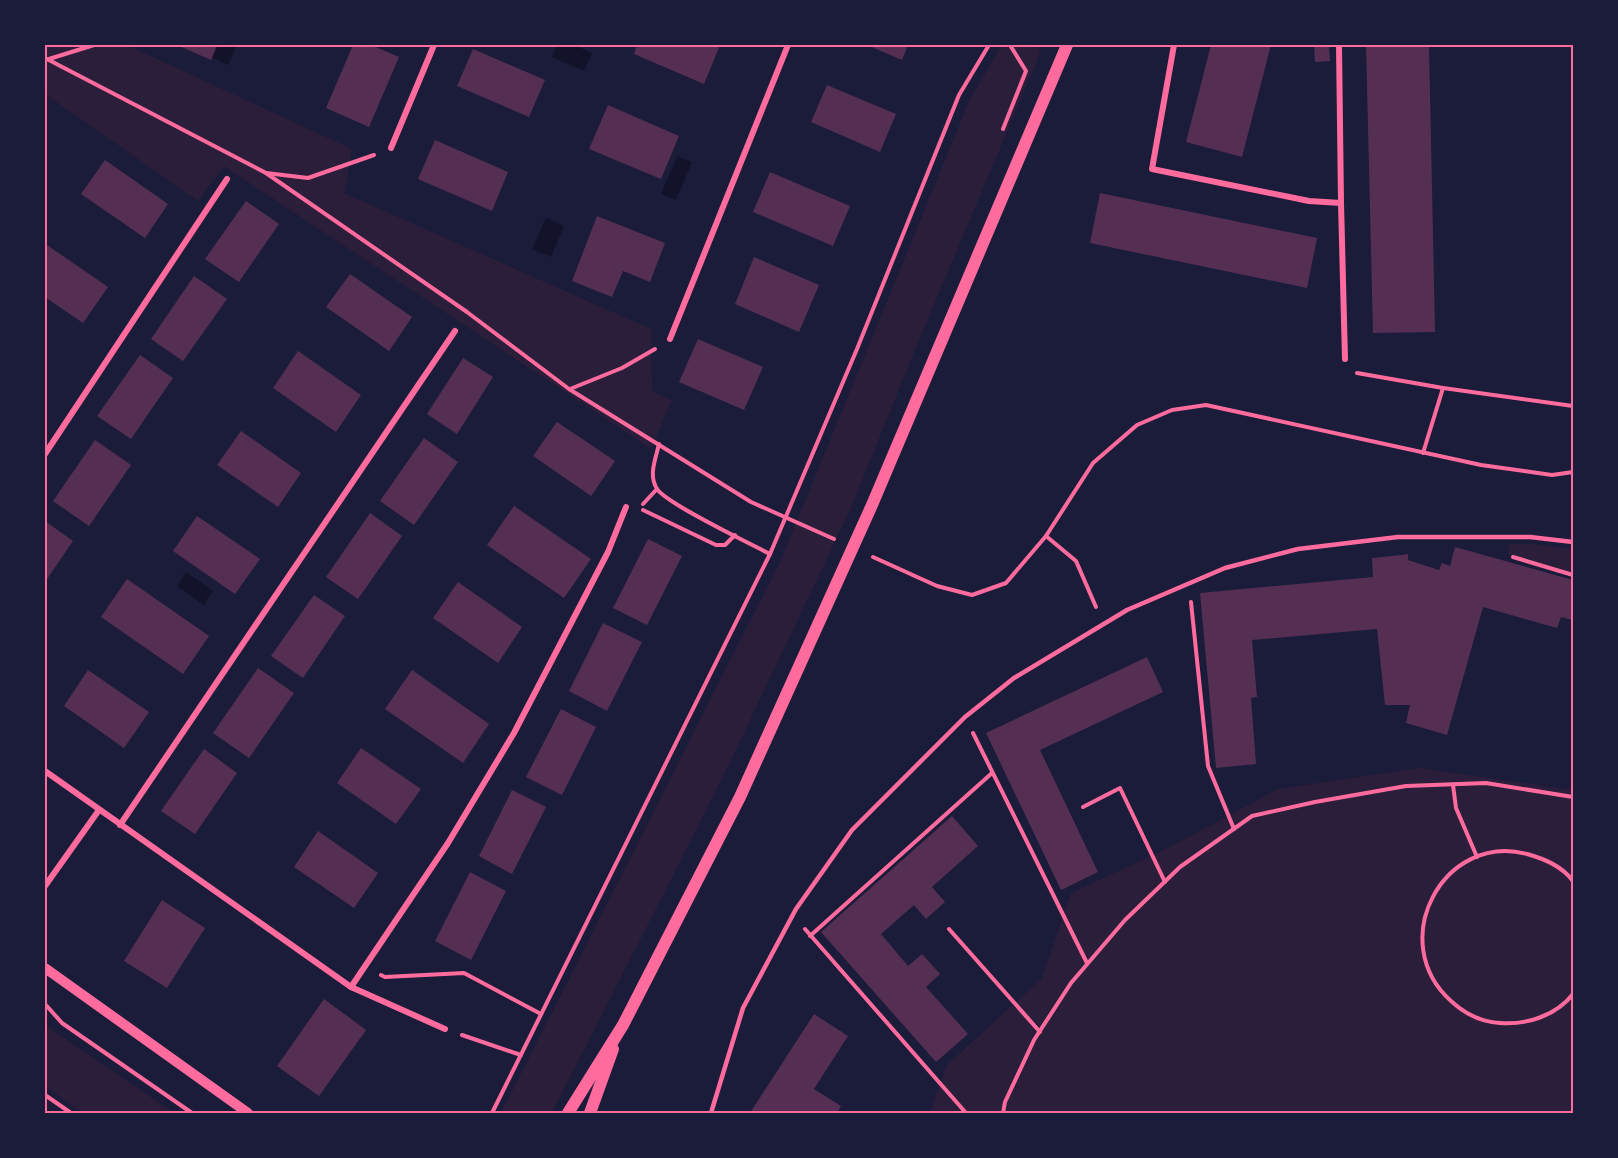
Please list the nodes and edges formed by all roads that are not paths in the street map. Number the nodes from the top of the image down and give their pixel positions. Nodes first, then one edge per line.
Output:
1 (434, 45) edge
2 (788, 45) edge
3 (1067, 45) edge
4 (1174, 45) edge
5 (1339, 45) edge
6 (391, 148) road end
7 (227, 180) dead end
8 (1341, 202) junction
9 (455, 331) dead end
10 (670, 339) road end
11 (1345, 359) road end
12 (45, 454) edge
13 (626, 507) dead end
14 (1573, 542) edge
15 (45, 771) edge
16 (99, 810) junction
17 (120, 825) junction
18 (45, 886) edge
19 (45, 968) edge
20 (351, 987) junction
21 (622, 1025) junction
22 (445, 1029) road end
23 (248, 1113) edge
24 (568, 1113) edge
25 (590, 1113) edge
26 (711, 1113) edge

1 - 6 street
2 - 10 street
3 - 21 main road
4 - 8 street
5 - 8 street
7 - 12 street
8 - 11 street
9 - 17 street
13 - 20 street
14 - 26 lane
15 - 16 street
16 - 17 street
16 - 18 street
17 - 20 street
19 - 23 street
20 - 22 street
21 - 24 main road
21 - 25 main road

